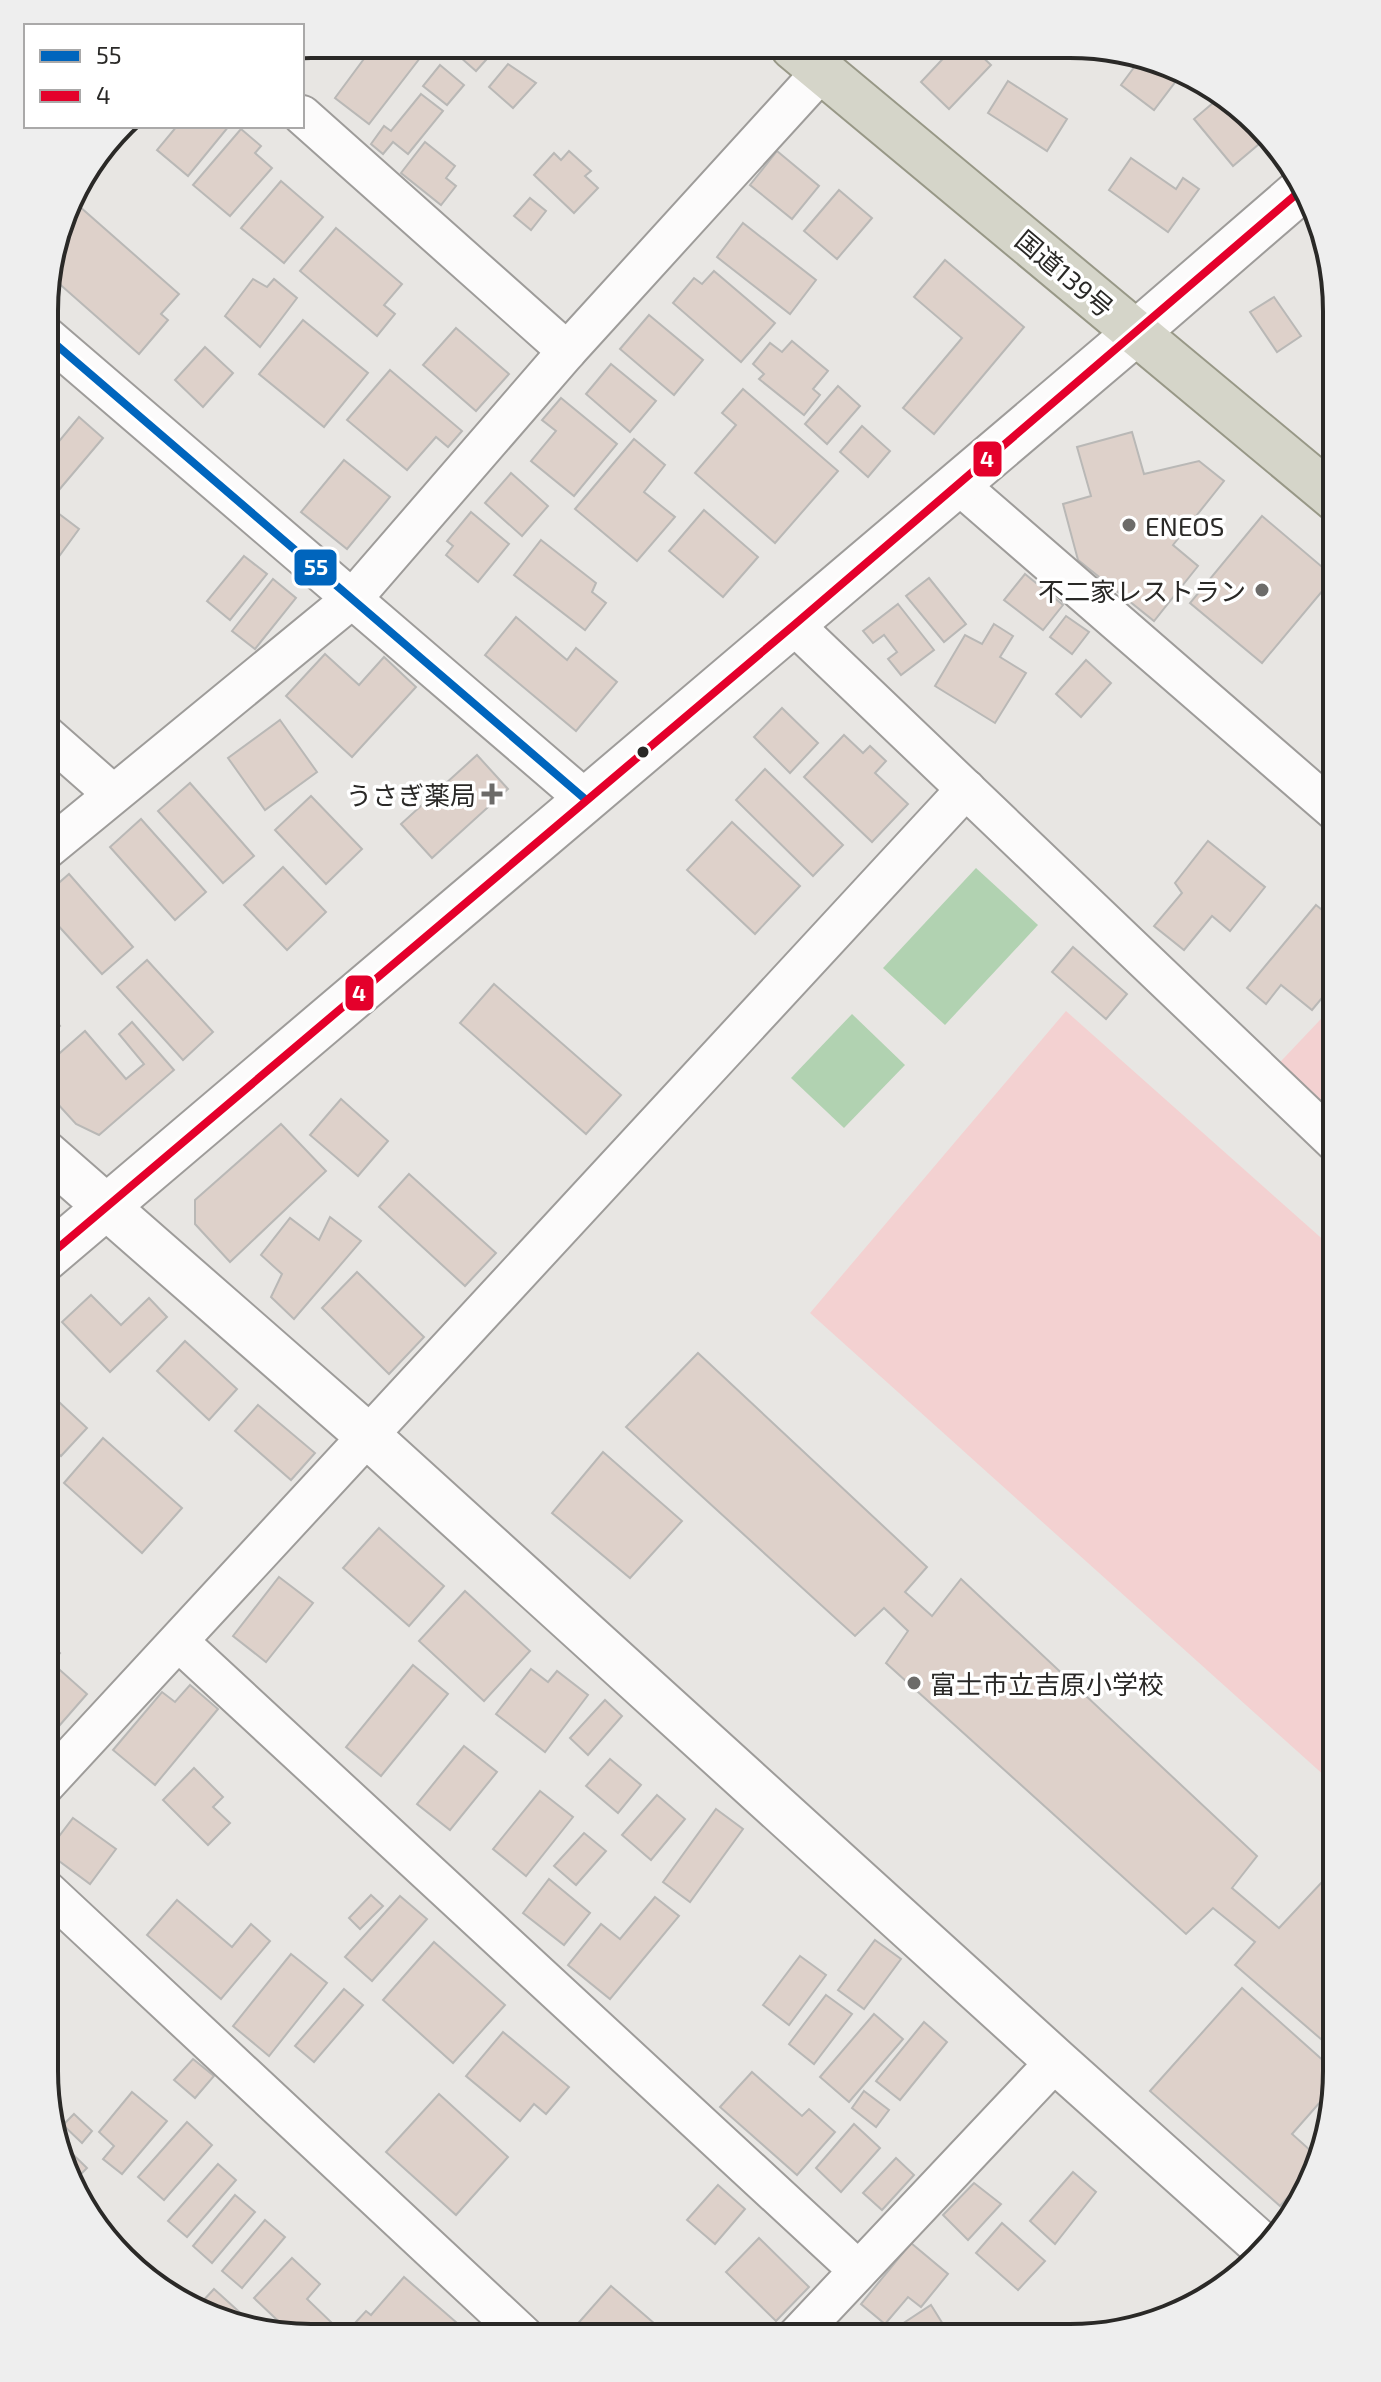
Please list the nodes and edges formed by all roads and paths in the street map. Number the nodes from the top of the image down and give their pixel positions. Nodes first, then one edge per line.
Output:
1 (808, 59) edge
2 (304, 117) edge
3 (1295, 196) edge
4 (1137, 332) junction
5 (58, 346) edge
6 (567, 351) junction
7 (958, 484) junction
8 (1323, 488) edge
9 (353, 598) junction
10 (794, 625) junction
11 (58, 746) edge
12 (966, 789) junction
13 (113, 794) junction
14 (585, 799) junction
15 (1323, 801) edge
16 (58, 840) edge
17 (1323, 1130) edge
18 (58, 1165) edge
19 (106, 1207) junction
20 (58, 1248) edge
21 (368, 1436) junction
22 (179, 1642) junction
23 (58, 1771) edge
24 (58, 1901) edge
25 (1056, 2061) junction
26 (1257, 2241) edge
27 (858, 2270) junction
28 (511, 2324) edge
29 (808, 2324) edge

1 - 4 highway, 国道139号
1 - 6 street
2 - 6 street
3 - 4 street
4 - 7 street
4 - 8 highway, 国道139号
5 - 9 street
6 - 9 street
7 - 10 street
7 - 15 street
9 - 13 street
9 - 14 street
10 - 12 street
10 - 14 street
11 - 13 street
12 - 17 street
12 - 21 street
13 - 16 street
14 - 19 street
18 - 19 street
19 - 20 street
19 - 21 street
21 - 22 street
21 - 25 street
22 - 23 street
22 - 27 street
24 - 28 street
25 - 26 street
25 - 27 street
27 - 29 street

